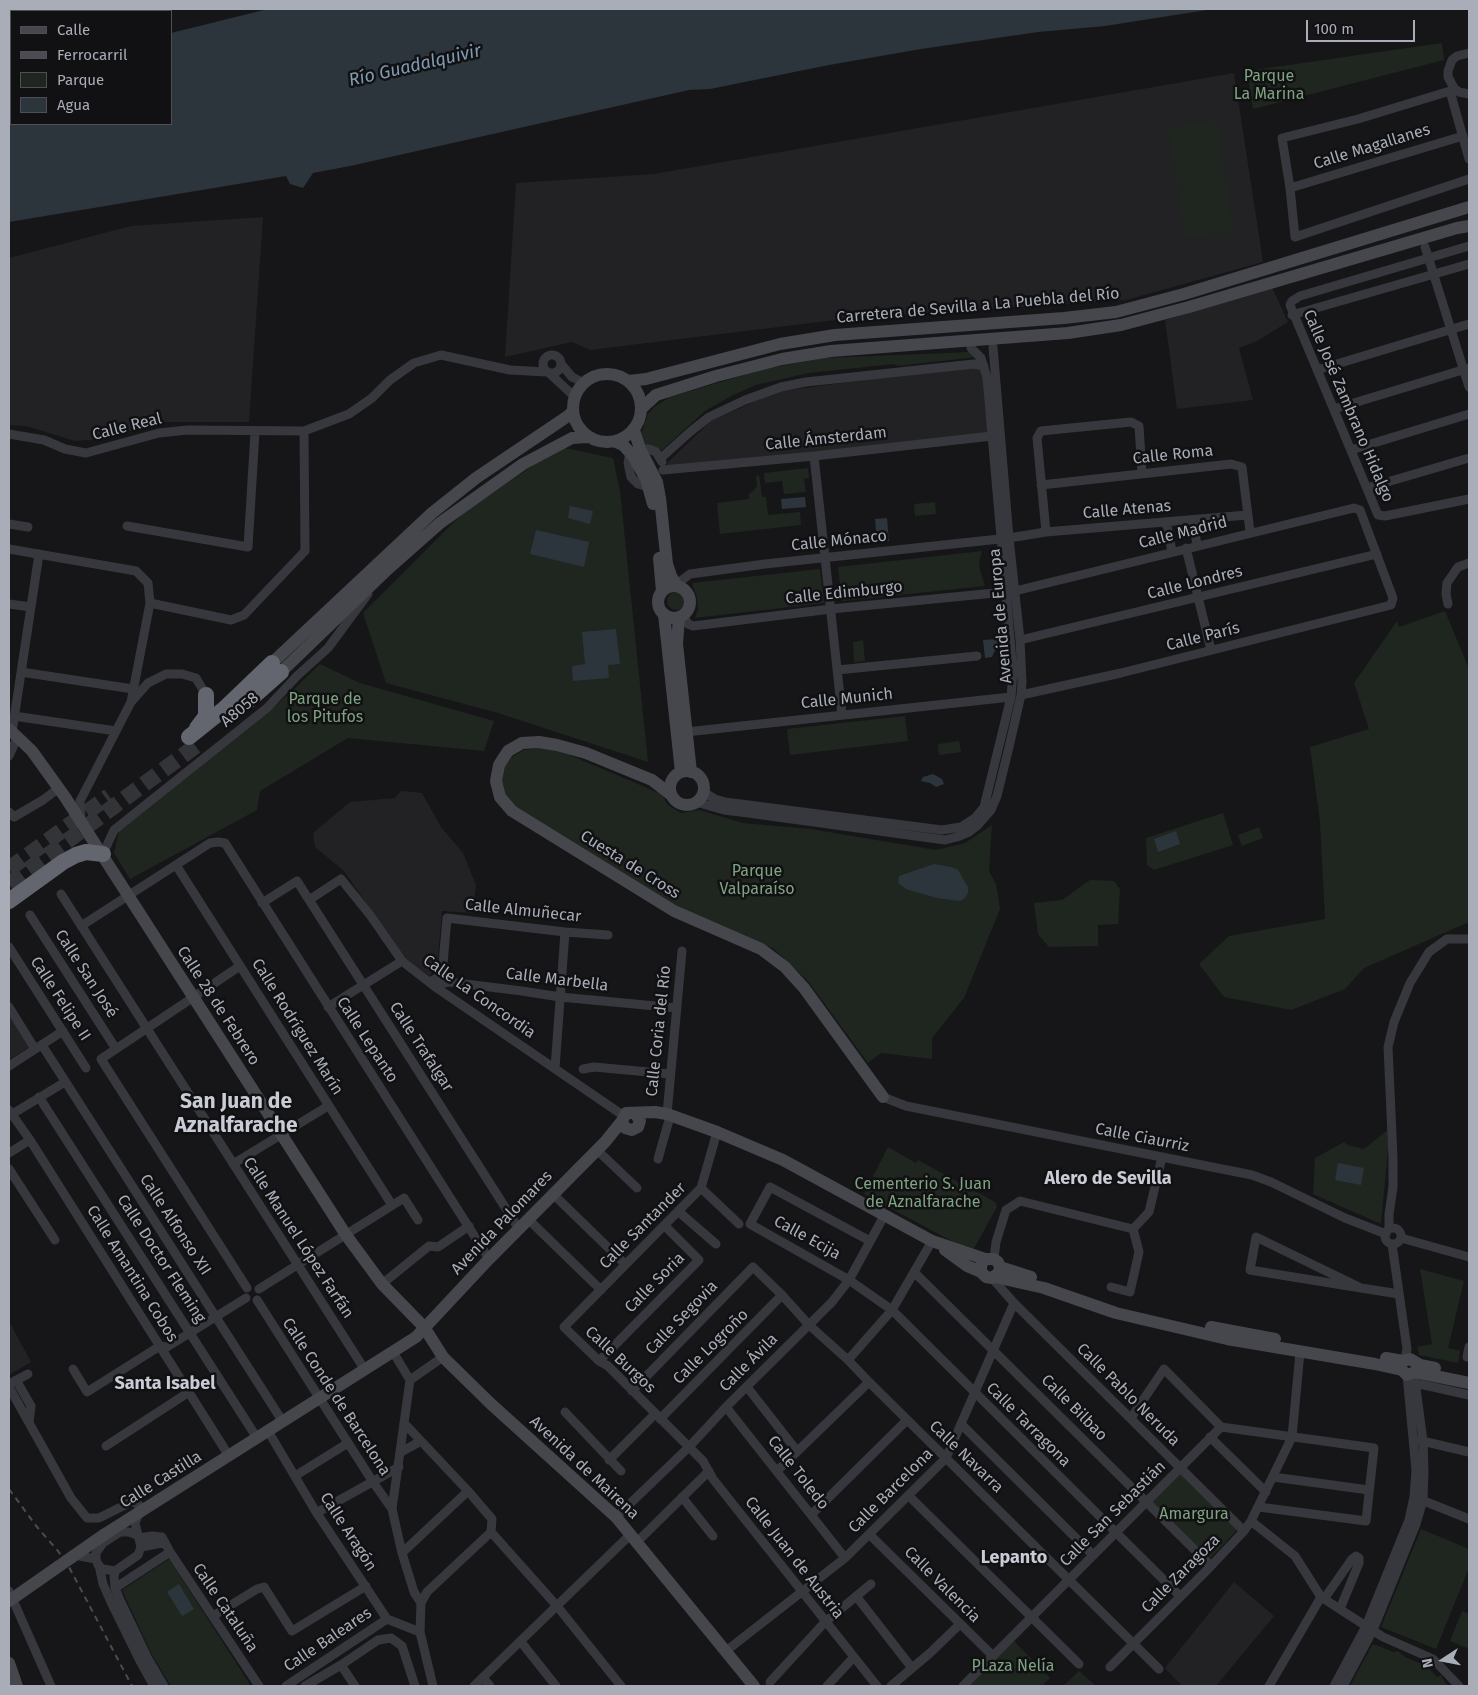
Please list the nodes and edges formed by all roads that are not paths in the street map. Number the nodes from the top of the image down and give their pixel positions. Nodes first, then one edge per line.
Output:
1 (1469, 52) edge
2 (1452, 89) junction
3 (1469, 94) edge
4 (1463, 136) junction
5 (1469, 158) edge
6 (1469, 179) edge
7 (1290, 188) junction
8 (1469, 206) edge
9 (1469, 226) edge
10 (1469, 246) edge
11 (1425, 247) dead end
12 (1429, 258) junction
13 (1469, 264) edge
14 (1435, 274) junction
15 (1292, 315) junction
16 (1469, 324) edge
17 (1147, 327) dead end
18 (1098, 328) junction
19 (1452, 329) junction
20 (994, 347) dead end
21 (971, 348) dead end
22 (984, 366) junction
23 (564, 368) junction
24 (1467, 369) edge
25 (1317, 370) junction
26 (548, 373) junction
27 (629, 381) junction
28 (584, 383) junction
29 (1469, 387) edge
30 (575, 397) junction
31 (642, 408) junction
32 (1334, 409) junction
33 (572, 412) junction
34 (1469, 414) edge
35 (634, 430) junction
36 (304, 431) junction
37 (255, 432) junction
38 (9, 434) edge
39 (992, 436) junction
40 (588, 437) junction
41 (616, 442) junction
42 (635, 450) junction
43 (1351, 450) junction
44 (814, 456) junction
45 (661, 458) junction
46 (1469, 458) edge
47 (663, 470) junction
48 (1142, 474) junction
49 (653, 484) junction
50 (1041, 485) junction
51 (1367, 488) junction
52 (1469, 500) edge
53 (1247, 515) junction
54 (1193, 520) junction
55 (1166, 522) junction
56 (9, 524) edge
57 (127, 526) dead end
58 (28, 527) dead end
59 (1046, 532) junction
60 (1250, 532) junction
61 (1005, 539) junction
62 (1197, 545) junction
63 (1186, 548) junction
64 (9, 549) edge
65 (1172, 551) junction
66 (39, 554) junction
67 (1377, 554) junction
68 (825, 557) junction
69 (1469, 563) edge
70 (383, 574) junction
71 (678, 586) junction
72 (662, 591) junction
73 (1010, 592) junction
74 (1198, 598) junction
75 (150, 603) junction
76 (9, 604) edge
77 (1448, 604) dead end
78 (31, 607) junction
79 (831, 609) junction
80 (664, 614) junction
81 (681, 616) junction
82 (1020, 640) junction
83 (1211, 650) junction
84 (977, 656) dead end
85 (276, 667) junction
86 (837, 670) junction
87 (21, 672) junction
88 (134, 689) junction
89 (206, 695) joint
90 (1021, 695) junction
91 (1012, 697) junction
92 (131, 702) junction
93 (842, 715) junction
94 (14, 716) junction
95 (116, 731) junction
96 (13, 732) edge
97 (686, 732) junction
98 (9, 756) edge
99 (682, 774) junction
100 (652, 780) junction
101 (59, 788) junction
102 (670, 794) junction
103 (700, 797) junction
104 (9, 812) edge
105 (81, 820) junction
106 (103, 854) junction
107 (176, 865) junction
108 (61, 894) dead end
109 (128, 895) junction
110 (309, 900) junction
111 (9, 901) edge
112 (262, 903) junction
113 (30, 915) dead end
114 (81, 926) junction
115 (565, 932) junction
116 (608, 935) dead end
117 (1469, 939) edge
118 (9, 947) edge
119 (682, 951) dead end
120 (402, 961) junction
121 (240, 966) junction
122 (432, 984) junction
123 (363, 985) junction
124 (193, 997) junction
125 (560, 998) junction
126 (9, 1007) edge
127 (328, 1007) junction
128 (677, 1008) junction
129 (146, 1028) junction
130 (63, 1031) junction
131 (38, 1047) junction
132 (116, 1049) junction
133 (9, 1066) edge
134 (86, 1068) dead end
135 (555, 1068) junction
136 (583, 1070) dead end
137 (670, 1074) junction
138 (65, 1082) junction
139 (39, 1097) junction
140 (883, 1097) joint
141 (328, 1106) junction
142 (10, 1114) edge
143 (671, 1118) junction
144 (630, 1121) junction
145 (717, 1132) junction
146 (282, 1136) junction
147 (30, 1140) junction
148 (601, 1146) junction
149 (9, 1153) edge
150 (1162, 1157) junction
151 (658, 1159) dead end
152 (233, 1164) junction
153 (9, 1170) edge
154 (12, 1181) edge
155 (637, 1188) dead end
156 (702, 1188) junction
157 (553, 1194) junction
158 (392, 1206) junction
159 (679, 1212) junction
160 (884, 1216) junction
161 (418, 1220) dead end
162 (524, 1224) junction
163 (739, 1224) dead end
164 (469, 1226) junction
165 (665, 1226) junction
166 (1134, 1229) junction
167 (1388, 1232) junction
168 (346, 1235) junction
169 (1401, 1238) junction
170 (55, 1240) dead end
171 (870, 1241) junction
172 (932, 1241) junction
173 (716, 1244) dead end
174 (1392, 1244) junction
175 (1469, 1257) edge
176 (489, 1259) junction
177 (298, 1264) junction
178 (626, 1264) junction
179 (753, 1267) joint
180 (991, 1269) junction
181 (914, 1272) junction
182 (849, 1280) junction
183 (382, 1284) junction
184 (1111, 1287) dead end
185 (247, 1288) junction
186 (1361, 1288) junction
187 (258, 1289) junction
188 (601, 1290) junction
189 (1399, 1294) junction
190 (782, 1295) junction
191 (246, 1298) junction
192 (257, 1300) junction
193 (1014, 1303) junction
194 (892, 1310) junction
195 (216, 1317) junction
196 (809, 1324) junction
197 (424, 1327) junction
198 (564, 1327) joint
199 (190, 1333) junction
200 (160, 1346) junction
201 (1469, 1346) edge
202 (993, 1349) junction
203 (393, 1352) junction
204 (1300, 1352) junction
205 (442, 1357) junction
206 (1467, 1357) dead end
207 (848, 1360) junction
208 (599, 1361) junction
209 (1410, 1366) junction
210 (72, 1369) dead end
211 (365, 1370) junction
212 (28, 1374) dead end
213 (1469, 1374) edge
214 (410, 1380) junction
215 (869, 1382) junction
216 (1469, 1383) edge
217 (11, 1384) edge
218 (747, 1387) junction
219 (632, 1391) junction
220 (188, 1392) junction
221 (974, 1393) junction
222 (1469, 1395) edge
223 (320, 1399) junction
224 (726, 1407) junction
225 (565, 1412) dead end
226 (658, 1416) junction
227 (1131, 1418) junction
228 (907, 1420) junction
229 (283, 1422) junction
230 (405, 1424) junction
231 (961, 1424) junction
232 (1221, 1427) junction
233 (263, 1434) junction
234 (1210, 1437) junction
235 (1292, 1437) junction
236 (1418, 1440) junction
237 (421, 1441) junction
238 (348, 1443) junction
239 (106, 1446) dead end
240 (688, 1448) junction
241 (797, 1451) junction
242 (401, 1452) junction
243 (1469, 1452) edge
244 (229, 1456) junction
245 (946, 1458) junction
246 (609, 1460) junction
247 (399, 1467) junction
248 (1180, 1467) junction
249 (620, 1471) dead end
250 (709, 1471) junction
251 (777, 1471) junction
252 (295, 1476) junction
253 (1273, 1477) junction
254 (373, 1482) junction
255 (1369, 1490) junction
256 (468, 1491) junction
257 (1266, 1492) junction
258 (909, 1496) junction
259 (682, 1497) junction
260 (1418, 1498) junction
261 (1146, 1501) junction
262 (1258, 1507) junction
263 (392, 1509) junction
264 (141, 1511) junction
265 (316, 1512) junction
266 (812, 1514) junction
267 (616, 1517) junction
268 (1469, 1519) edge
269 (1251, 1521) junction
270 (1244, 1531) junction
271 (491, 1532) junction
272 (1115, 1533) junction
273 (870, 1535) junction
274 (713, 1536) dead end
275 (634, 1538) junction
276 (139, 1540) junction
277 (103, 1541) junction
278 (169, 1549) junction
279 (402, 1552) junction
280 (1092, 1555) junction
281 (73, 1556) junction
282 (845, 1558) junction
283 (97, 1562) junction
284 (1211, 1566) junction
285 (115, 1571) junction
286 (1068, 1579) junction
287 (871, 1584) dead end
288 (366, 1586) junction
289 (115, 1588) junction
290 (9, 1591) edge
291 (802, 1592) junction
292 (856, 1596) junction
293 (1180, 1596) junction
294 (1322, 1598) junction
295 (9, 1601) edge
296 (421, 1603) junction
297 (557, 1606) junction
298 (1340, 1609) junction
299 (213, 1616) junction
300 (1031, 1618) junction
301 (387, 1619) junction
302 (824, 1622) junction
303 (960, 1624) junction
304 (1369, 1628) junction
305 (420, 1632) junction
306 (521, 1642) junction
307 (1133, 1644) junction
308 (726, 1651) junction
309 (993, 1656) junction
310 (854, 1657) junction
311 (9, 1663) edge
312 (1079, 1664) dead end
313 (341, 1665) junction
314 (1110, 1667) dead end
315 (912, 1668) junction
316 (1159, 1669) dead end
317 (483, 1678) junction
318 (770, 1682) dead end
319 (17, 1686) edge
320 (51, 1686) edge
321 (154, 1686) edge
322 (164, 1686) edge
323 (259, 1686) edge
324 (286, 1686) edge
325 (305, 1686) edge
326 (355, 1686) edge
327 (414, 1686) edge
328 (432, 1686) edge
329 (474, 1686) edge
330 (490, 1686) edge
331 (556, 1686) edge
332 (620, 1686) edge
333 (754, 1686) edge
334 (827, 1686) edge
335 (876, 1686) edge
336 (892, 1686) edge
337 (963, 1686) edge
338 (1269, 1686) edge
339 (1334, 1686) edge
340 (1343, 1686) edge
341 (1460, 1686) edge

1 - 2 street
2 - 3 street
2 - 4 street
2 - 7 street
4 - 5 street
4 - 7 street, Calle Magallanes
6 - 7 street
8 - 27 street, Carretera de Sevilla a La Puebla del Río
9 - 18 street
10 - 12 street
11 - 12 street
12 - 14 street
12 - 15 street, Calle José Zambrano Hidalgo
13 - 14 street
14 - 15 street
14 - 19 street
15 - 25 street, Calle José Zambrano Hidalgo
16 - 19 street
17 - 18 street
18 - 31 street
19 - 24 street
19 - 25 street
20 - 61 street, Avenida de Europa
21 - 22 street, Avenida de Europa
22 - 39 street, Avenida de Europa
22 - 45 street
23 - 26 street
23 - 26 street
23 - 28 street
24 - 29 street
24 - 32 street
25 - 32 street, Calle José Zambrano Hidalgo
26 - 30 street
26 - 36 street, Calle Real
27 - 28 street
27 - 31 street
28 - 30 street
30 - 33 street
31 - 35 street
32 - 43 street, Calle José Zambrano Hidalgo
33 - 40 street
33 - 85 street
34 - 43 street
35 - 41 street
35 - 42 street
36 - 37 street, Calle Real
36 - 75 street
37 - 38 street, Calle Real
37 - 57 street
39 - 44 street, Calle Ámsterdam
39 - 61 street, Avenida de Europa
40 - 41 street
40 - 70 street
41 - 42 street
42 - 45 street
42 - 49 street
43 - 51 street, Calle José Zambrano Hidalgo
44 - 47 street, Calle Ámsterdam
44 - 68 street
45 - 47 street
46 - 51 street
47 - 49 street
48 - 50 street, Calle Roma
48 - 50 street
48 - 53 street, Calle Roma
49 - 71 street
49 - 72 street
50 - 59 street
51 - 52 street, Calle José Zambrano Hidalgo
53 - 54 street, Calle Atenas
53 - 60 street, Calle Roma
54 - 55 street, Calle Atenas
54 - 62 street
55 - 59 street, Calle Atenas
55 - 65 street
56 - 58 street
59 - 61 street, Calle Atenas
60 - 62 street, Calle Madrid
60 - 67 street, Calle Madrid
61 - 68 street, Calle Mónaco
61 - 73 street, Avenida de Europa
62 - 63 street, Calle Madrid
63 - 65 street, Calle Madrid
63 - 74 street
64 - 66 street
65 - 73 street, Calle Madrid
66 - 75 street
66 - 78 street
67 - 74 street, Calle Londres
67 - 83 street, Calle París
68 - 71 street, Calle Mónaco
68 - 79 street
69 - 77 street
70 - 85 street
70 - 106 street, A8058
71 - 72 street
71 - 81 street
72 - 80 street
73 - 79 street, Calle Edimburgo
73 - 82 street, Avenida de Europa
73 - 91 street, Avenida de Europa
74 - 82 street, Calle Londres
74 - 83 street
75 - 88 street
76 - 78 street
78 - 87 street
79 - 81 street, Calle Edimburgo
79 - 86 street
80 - 81 street
80 - 99 street
81 - 97 street
82 - 90 street, Avenida de Europa
83 - 90 street, Calle París
84 - 86 street
85 - 89 highway
86 - 93 street
87 - 88 street
87 - 94 street
88 - 92 street
89 - 92 street
90 - 103 street, Avenida de Europa
91 - 93 street, Calle Munich
91 - 103 street, Avenida de Europa
92 - 95 street
93 - 97 street, Calle Munich
94 - 95 street
94 - 96 street
95 - 105 street
96 - 98 street
96 - 101 street, Calle 28 de Febrero
97 - 99 street
99 - 100 street, Cuesta de Cross
99 - 102 street
99 - 103 street
100 - 102 street, Cuesta de Cross
100 - 140 street, Cuesta de Cross
101 - 104 street
101 - 105 street, Calle 28 de Febrero
102 - 103 street
105 - 106 street, Calle 28 de Febrero
106 - 109 street, Calle 28 de Febrero
106 - 111 highway
107 - 109 street
107 - 112 street, Calle Lepanto
107 - 121 street, Calle Rodríguez Marín
108 - 114 street, Calle Manuel López Farfán
109 - 114 street
109 - 124 street, Calle 28 de Febrero
110 - 112 street, Calle Trafalgar
110 - 120 street, Calle La Concordia
110 - 123 street, Calle Trafalgar
112 - 127 street, Calle Lepanto
113 - 132 street, Calle San José
114 - 129 street, Calle Manuel López Farfán
115 - 116 street, Calle Almuñecar
115 - 122 street, Calle Almuñecar
115 - 125 street
117 - 167 street
118 - 130 street, Calle Felipe II
119 - 128 street, Calle Coria del Río
120 - 122 street, Calle La Concordia
120 - 123 street
121 - 124 street
121 - 141 street, Calle Rodríguez Marín
122 - 125 street, Calle Marbella
122 - 135 street, Calle La Concordia
123 - 127 street
123 - 162 street, Calle Trafalgar
124 - 129 street
124 - 146 street, Calle 28 de Febrero
125 - 128 street, Calle Marbella
125 - 135 street
126 - 131 street, Calle Alfonso XII
127 - 164 street, Calle Lepanto
128 - 137 street, Calle Coria del Río
129 - 132 street
129 - 152 street, Calle Manuel López Farfán
130 - 131 street
130 - 134 street, Calle Felipe II
131 - 133 street
131 - 138 street, Calle Alfonso XII
132 - 185 street
135 - 144 street, Calle La Concordia
136 - 137 street
137 - 143 street, Calle Coria del Río
138 - 139 street
138 - 195 street, Calle Alfonso XII
139 - 142 street
139 - 199 street, Calle Doctor Fleming
140 - 150 street, Calle Ciaurriz
141 - 146 street
141 - 158 street, Calle Rodríguez Marín
142 - 147 street, Calle Amantina Cobos
143 - 144 street, Avenida Palomares
143 - 145 street
143 - 151 street, Calle Coria del Río
144 - 148 street, Avenida Palomares
145 - 156 street, Calle Santander
145 - 160 street
146 - 152 street
146 - 168 street, Calle 28 de Febrero
147 - 149 street
147 - 200 street, Calle Amantina Cobos
148 - 155 street
148 - 157 street, Avenida Palomares
150 - 166 street
150 - 167 street, Calle Ciaurriz
152 - 177 street, Calle Manuel López Farfán
153 - 154 street
154 - 170 street
156 - 159 street, Calle Santander
156 - 163 street
157 - 162 street, Avenida Palomares
157 - 178 street
158 - 161 street
158 - 168 street
159 - 165 street, Calle Santander
159 - 173 street
160 - 171 street, Calle Ávila
160 - 172 street
162 - 176 street, Avenida Palomares
162 - 188 street, Calle Trafalgar
164 - 176 street, Calle Lepanto
164 - 183 street
165 - 178 street, Calle Santander
165 - 208 street, Calle Soria
166 - 180 street
166 - 184 street
167 - 169 street
167 - 174 street
168 - 177 street
168 - 183 street, Calle 28 de Febrero
169 - 174 street
169 - 175 street
171 - 182 street, Calle Ávila
171 - 182 street, Calle Ecija
172 - 180 street
172 - 181 street
174 - 189 street
176 - 197 street, Avenida Palomares
177 - 187 street
177 - 211 street, Calle Manuel López Farfán
178 - 188 street, Calle Santander
179 - 190 street, Calle Navarra
179 - 219 street, Calle Segovia
180 - 193 street, Calle Pablo Neruda
180 - 204 street
180 - 209 street
181 - 194 street
181 - 202 street, Calle Bilbao
182 - 194 street, Calle Tarragona
182 - 196 street, Calle Ávila
183 - 197 street, Calle 28 de Febrero
185 - 187 street
185 - 191 street
186 - 186 street
186 - 189 street
187 - 192 street
188 - 198 street, Calle Santander
189 - 209 street
190 - 196 street, Calle Navarra
190 - 226 street, Calle Logroño
191 - 192 street
191 - 195 street
192 - 223 street, Calle Conde de Barcelona
193 - 202 street, Calle Barcelona
193 - 227 street, Calle Pablo Neruda
194 - 207 street
194 - 221 street, Calle Tarragona
195 - 199 street
195 - 229 street, Calle Alfonso XII
196 - 207 street, Calle Navarra
196 - 218 street, Calle Ávila
197 - 203 street, Avenida Palomares
197 - 205 street, Avenida de Mairena
198 - 208 street, Calle Burgos
199 - 200 street
199 - 233 street, Calle Doctor Fleming
200 - 210 street
200 - 220 street, Calle Amantina Cobos
201 - 206 street
202 - 221 street, Calle Barcelona
202 - 261 street, Calle Bilbao
203 - 211 street, Avenida Palomares
203 - 214 street
204 - 209 street
204 - 235 street, Calle Zaragoza
205 - 214 street
205 - 267 street, Avenida de Mairena
207 - 215 street, Calle Navarra
208 - 219 street, Calle Burgos
209 - 213 street
209 - 216 street
209 - 222 street
209 - 236 street
211 - 223 street, Calle Castilla
212 - 217 street
214 - 230 street
215 - 228 street, Calle Navarra
215 - 241 street
217 - 264 street
218 - 224 street, Calle Ávila
218 - 241 street
219 - 226 street, Calle Burgos
220 - 239 street
220 - 244 street, Calle Amantina Cobos
221 - 231 street, Calle Barcelona
221 - 272 street, Calle Tarragona
223 - 229 street, Calle Castilla
223 - 238 street, Calle Conde de Barcelona
224 - 240 street, Calle Ávila
224 - 251 street, Calle Toledo
225 - 246 street
226 - 240 street, Calle Burgos
226 - 246 street, Calle Burgos
227 - 232 street
227 - 248 street, Calle Pablo Neruda
228 - 245 street, Calle Navarra
228 - 266 street
229 - 233 street, Calle Castilla
230 - 237 street
230 - 242 street
231 - 245 street, Calle Barcelona
231 - 280 street
232 - 234 street, Calle San Sebastián
232 - 235 street
233 - 244 street, Calle Castilla
233 - 252 street, Calle Aragón
234 - 248 street, Calle San Sebastián
234 - 257 street
235 - 253 street, Calle Zaragoza
235 - 255 street
236 - 243 street
236 - 260 street
237 - 242 street
237 - 256 street
238 - 252 street
238 - 254 street, Calle Conde de Barcelona
240 - 250 street, Calle Juan de Austria
240 - 267 street, Calle Ávila
241 - 251 street
242 - 247 street
244 - 264 street, Calle Castilla
245 - 258 street, Calle Barcelona
245 - 286 street, Calle Navarra
246 - 249 street
247 - 254 street
247 - 263 street
248 - 261 street, Calle San Sebastián
248 - 270 street, Calle Pablo Neruda
250 - 259 street
250 - 291 street, Calle Juan de Austria
251 - 266 street, Calle Toledo
252 - 265 street, Calle Aragón
253 - 255 street
253 - 257 street, Calle Zaragoza
254 - 263 street, Calle Conde de Barcelona
254 - 265 street
255 - 262 street
256 - 271 street
256 - 279 street
257 - 262 street, Calle Zaragoza
258 - 273 street, Calle Barcelona
258 - 300 street
259 - 274 street
259 - 275 street
260 - 268 street
260 - 304 street
261 - 272 street, Calle San Sebastián
261 - 284 street, Calle Bilbao
262 - 269 street, Calle Zaragoza
263 - 279 street
264 - 276 street
264 - 277 street, Calle Castilla
265 - 288 street, Calle Aragón
266 - 282 street, Calle Toledo
267 - 275 street, Avenida de Mairena
269 - 270 street, Calle Zaragoza
269 - 294 street
270 - 284 street, Calle Zaragoza
271 - 296 street
271 - 297 street
272 - 280 street, Calle San Sebastián
272 - 293 street, Calle Tarragona
273 - 282 street, Calle Barcelona
273 - 303 street, Calle Valencia
275 - 297 street
275 - 308 street, Avenida de Mairena
276 - 277 street
276 - 278 street
276 - 285 street
277 - 281 street, Calle Castilla
277 - 283 street
278 - 289 street
278 - 299 street, Calle Cataluña
279 - 296 street
280 - 286 street, Calle San Sebastián
281 - 283 street
281 - 295 street, Calle Castilla, bridge
282 - 291 street, Calle Barcelona
283 - 285 street
283 - 321 street
284 - 293 street, Calle Zaragoza
285 - 289 street
286 - 300 street, Calle San Sebastián
286 - 307 street, Calle Navarra
287 - 292 street
288 - 299 street
288 - 301 street, Calle Aragón
289 - 322 street
290 - 320 street
291 - 302 street, Calle Juan de Austria
291 - 308 street, Calle Barcelona
292 - 302 street
292 - 315 street
293 - 307 street, Calle Zaragoza
294 - 298 street
294 - 298 street
294 - 338 street
296 - 305 street
297 - 306 street
297 - 332 street
298 - 304 street
299 - 323 street, Calle Cataluña
300 - 309 street, Calle San Sebastián
300 - 312 street
301 - 305 street
301 - 324 street, Calle Baleares
302 - 310 street, Calle Juan de Austria
302 - 318 street
303 - 309 street, Calle Valencia
303 - 315 street
304 - 339 street
304 - 340 street
304 - 341 street
305 - 328 street
306 - 317 street
306 - 331 street
307 - 314 street, Calle Zaragoza
307 - 316 street, Calle Navarra
308 - 333 street, Avenida de Mairena
309 - 337 street, Calle San Sebastián
310 - 334 street
310 - 335 street, Calle Juan de Austria
311 - 319 street
313 - 325 street
313 - 326 street
313 - 327 street
315 - 336 street
317 - 329 street
317 - 330 street

